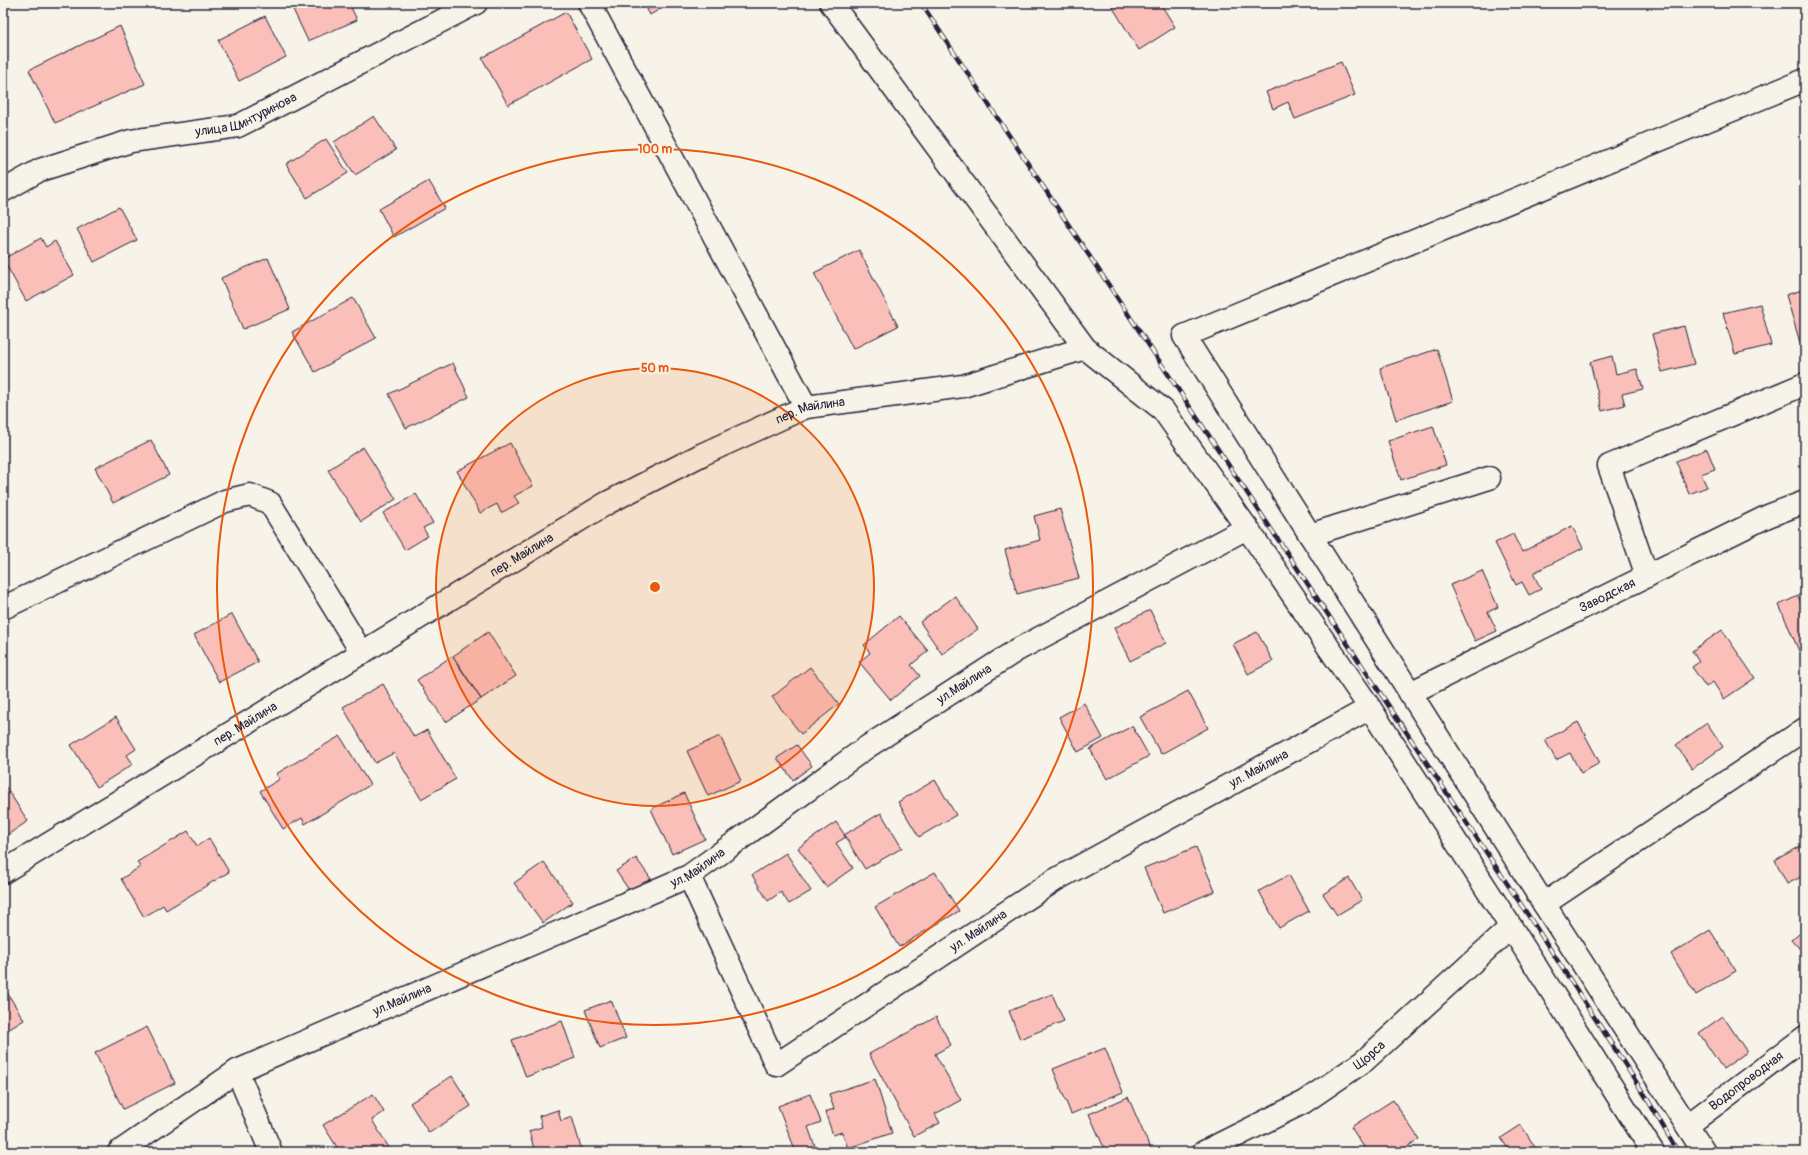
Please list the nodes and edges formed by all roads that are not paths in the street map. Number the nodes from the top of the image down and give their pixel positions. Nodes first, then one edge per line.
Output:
1 (476, 3) edge
2 (589, 3) edge
3 (831, 3) edge
4 (1805, 80) edge
5 (3, 191) edge
6 (1085, 348) junction
7 (1805, 384) edge
8 (806, 407) junction
9 (1490, 478) dead end
10 (1805, 502) edge
11 (1247, 528) junction
12 (1310, 535) junction
13 (1647, 576) junction
14 (3, 608) edge
15 (362, 653) junction
16 (1410, 693) junction
17 (1370, 708) junction
18 (1805, 730) edge
19 (3, 872) edge
20 (689, 876) junction
21 (1544, 904) junction
22 (1512, 927) junction
23 (1805, 1037) edge
24 (237, 1071) junction
25 (1688, 1125) junction
26 (119, 1152) edge
27 (271, 1152) edge
28 (1204, 1152) edge
29 (1652, 1152) edge
30 (1704, 1152) edge

1 - 5 street, улица Шинтуринова
2 - 8 street
3 - 6 street
4 - 12 street
6 - 8 street, пер. Майлина
6 - 11 street
7 - 13 street
8 - 15 street, пер. Майлина
9 - 12 street
10 - 13 street, Заводская
11 - 17 street
11 - 20 street, ул.Майлина
12 - 16 street
13 - 16 street, Заводская
14 - 15 street
15 - 19 street, пер. Майлина
16 - 21 street
17 - 20 street, ул. Майлина
17 - 22 street
18 - 21 street
20 - 24 street, ул.Майлина
21 - 25 street
22 - 28 street, Щорса
22 - 29 street
23 - 25 street, Водопроводная
24 - 26 street, ул.Майлина
24 - 27 street
25 - 30 street

